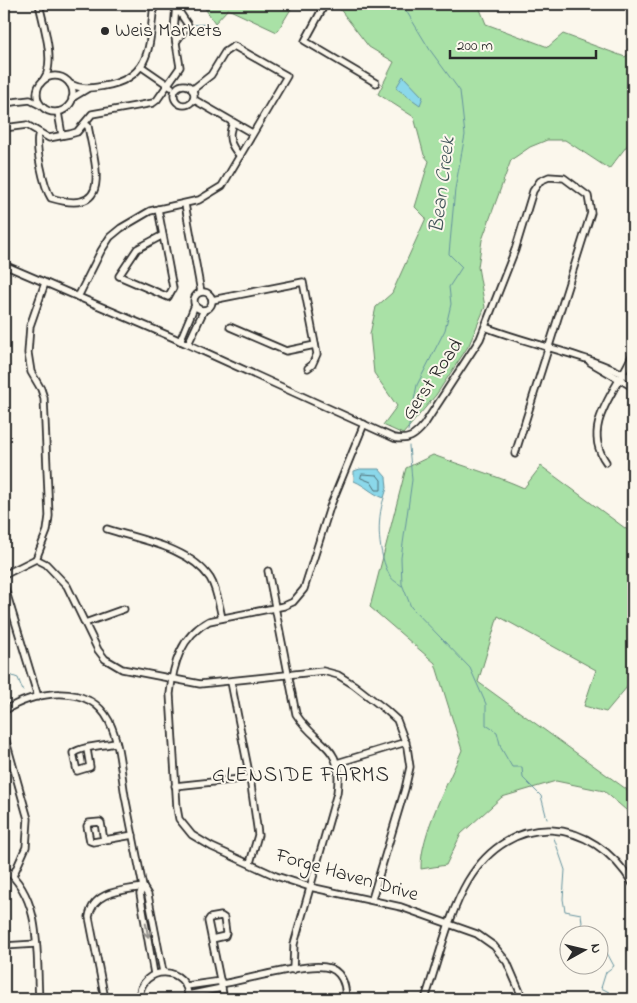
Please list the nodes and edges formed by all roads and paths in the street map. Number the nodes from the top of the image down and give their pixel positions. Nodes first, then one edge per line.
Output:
1 (40, 4) edge
2 (154, 4) edge
3 (325, 4) edge
4 (176, 6) edge
5 (176, 42) junction
6 (50, 62) junction
7 (142, 67) junction
8 (59, 76) junction
9 (44, 80) junction
10 (376, 83) dead end
11 (70, 84) junction
12 (168, 85) junction
13 (37, 89) junction
14 (87, 89) junction
15 (176, 90) junction
16 (192, 90) junction
17 (72, 98) junction
18 (20, 100) junction
19 (193, 100) junction
20 (4, 103) edge
21 (41, 105) junction
22 (58, 112) junction
23 (233, 123) junction
24 (84, 124) junction
25 (4, 128) edge
26 (39, 133) junction
27 (252, 133) junction
28 (62, 135) junction
29 (240, 156) junction
30 (185, 204) junction
31 (158, 209) junction
32 (163, 235) junction
33 (4, 265) edge
34 (45, 284) junction
35 (201, 292) junction
36 (78, 297) junction
37 (212, 300) junction
38 (195, 305) junction
39 (204, 310) junction
40 (230, 327) dead end
41 (485, 327) junction
42 (180, 341) junction
43 (188, 344) junction
44 (315, 345) junction
45 (547, 348) junction
46 (633, 353) edge
47 (308, 368) dead end
48 (622, 376) junction
49 (633, 379) edge
50 (633, 387) edge
51 (364, 424) junction
52 (515, 454) dead end
53 (606, 462) dead end
54 (107, 529) dead end
55 (36, 559) junction
56 (268, 571) dead end
57 (4, 575) edge
58 (4, 585) edge
59 (275, 608) junction
60 (124, 609) dead end
61 (222, 618) junction
62 (85, 623) junction
63 (288, 674) junction
64 (172, 679) junction
65 (231, 682) junction
66 (38, 698) junction
67 (4, 711) edge
68 (4, 734) edge
69 (406, 742) junction
70 (115, 743) junction
71 (87, 749) dead end
72 (337, 763) junction
73 (250, 778) junction
74 (175, 786) junction
75 (133, 835) junction
76 (104, 840) dead end
77 (250, 864) junction
78 (4, 868) edge
79 (13, 876) junction
80 (633, 884) edge
81 (142, 887) junction
82 (310, 887) junction
83 (372, 899) junction
84 (451, 923) junction
85 (212, 939) dead end
86 (36, 944) junction
87 (4, 946) edge
88 (293, 970) junction
89 (163, 972) junction
90 (154, 974) junction
91 (222, 984) junction
92 (186, 986) junction
93 (188, 997) edge
94 (139, 998) edge
95 (39, 999) edge
96 (105, 999) edge
97 (124, 999) edge
98 (224, 999) edge
99 (345, 999) edge
100 (425, 999) edge
101 (523, 999) edge

1 - 6 street
2 - 7 street
3 - 10 street
4 - 5 street
4 - 5 street
5 - 12 street
6 - 8 street
6 - 9 street
7 - 12 street
7 - 14 street
8 - 9 street
8 - 11 street
9 - 13 street
11 - 14 street
11 - 17 street
12 - 15 street
12 - 24 street
13 - 18 street
13 - 21 street
14 - 17 street
15 - 16 street
15 - 19 street
16 - 19 street
16 - 27 street
17 - 22 street
18 - 20 street
18 - 21 street
19 - 23 street
21 - 22 street
22 - 28 street
23 - 27 street
23 - 29 street
24 - 26 street
24 - 28 street
25 - 26 street
26 - 28 street
27 - 29 street
29 - 30 street
30 - 31 street
30 - 35 street
31 - 32 street
31 - 36 street
32 - 32 street
33 - 34 street, Gerst Road
34 - 36 street, Gerst Road
34 - 55 street
35 - 37 street
35 - 38 street
36 - 42 street, Gerst Road
37 - 39 street
37 - 44 street
38 - 39 street
38 - 42 street
39 - 43 street
40 - 44 street
41 - 45 street
41 - 45 street, Gerst Road
41 - 51 street, Gerst Road
42 - 43 street, Gerst Road
43 - 51 street, Gerst Road
44 - 47 street
45 - 48 street
45 - 52 street, Gerst Road
46 - 48 street
48 - 49 street
48 - 50 street
48 - 53 street
51 - 59 street, Forge Haven Drive
54 - 61 street
55 - 57 street
55 - 62 street
56 - 59 street
58 - 66 street
59 - 61 street, Forge Haven Drive
59 - 63 street
60 - 62 street
61 - 64 street, Forge Haven Drive
62 - 64 street
63 - 65 street
63 - 69 street
63 - 72 street
64 - 65 street
64 - 74 street, Forge Haven Drive
65 - 73 street
66 - 67 street
66 - 70 street
68 - 79 street
69 - 72 street
69 - 83 street
70 - 71 street
70 - 75 street
72 - 82 street
73 - 74 street
73 - 77 street
74 - 77 street, Forge Haven Drive
75 - 76 street
75 - 81 street
77 - 82 street, Forge Haven Drive
78 - 79 street
79 - 86 street
80 - 84 street
81 - 89 street
81 -> 90 street
81 - 96 street
82 - 83 street, Forge Haven Drive
82 - 88 street
83 - 84 street, Forge Haven Drive
84 - 100 street
84 - 101 street, Forge Haven Drive
85 - 91 street
86 - 87 street
86 - 95 street
88 - 91 street
88 - 99 street
89 - 90 street
89 - 92 street
90 - 94 street
91 - 92 street
91 - 93 street
91 - 98 street
92 - 93 street
94 - 97 street

